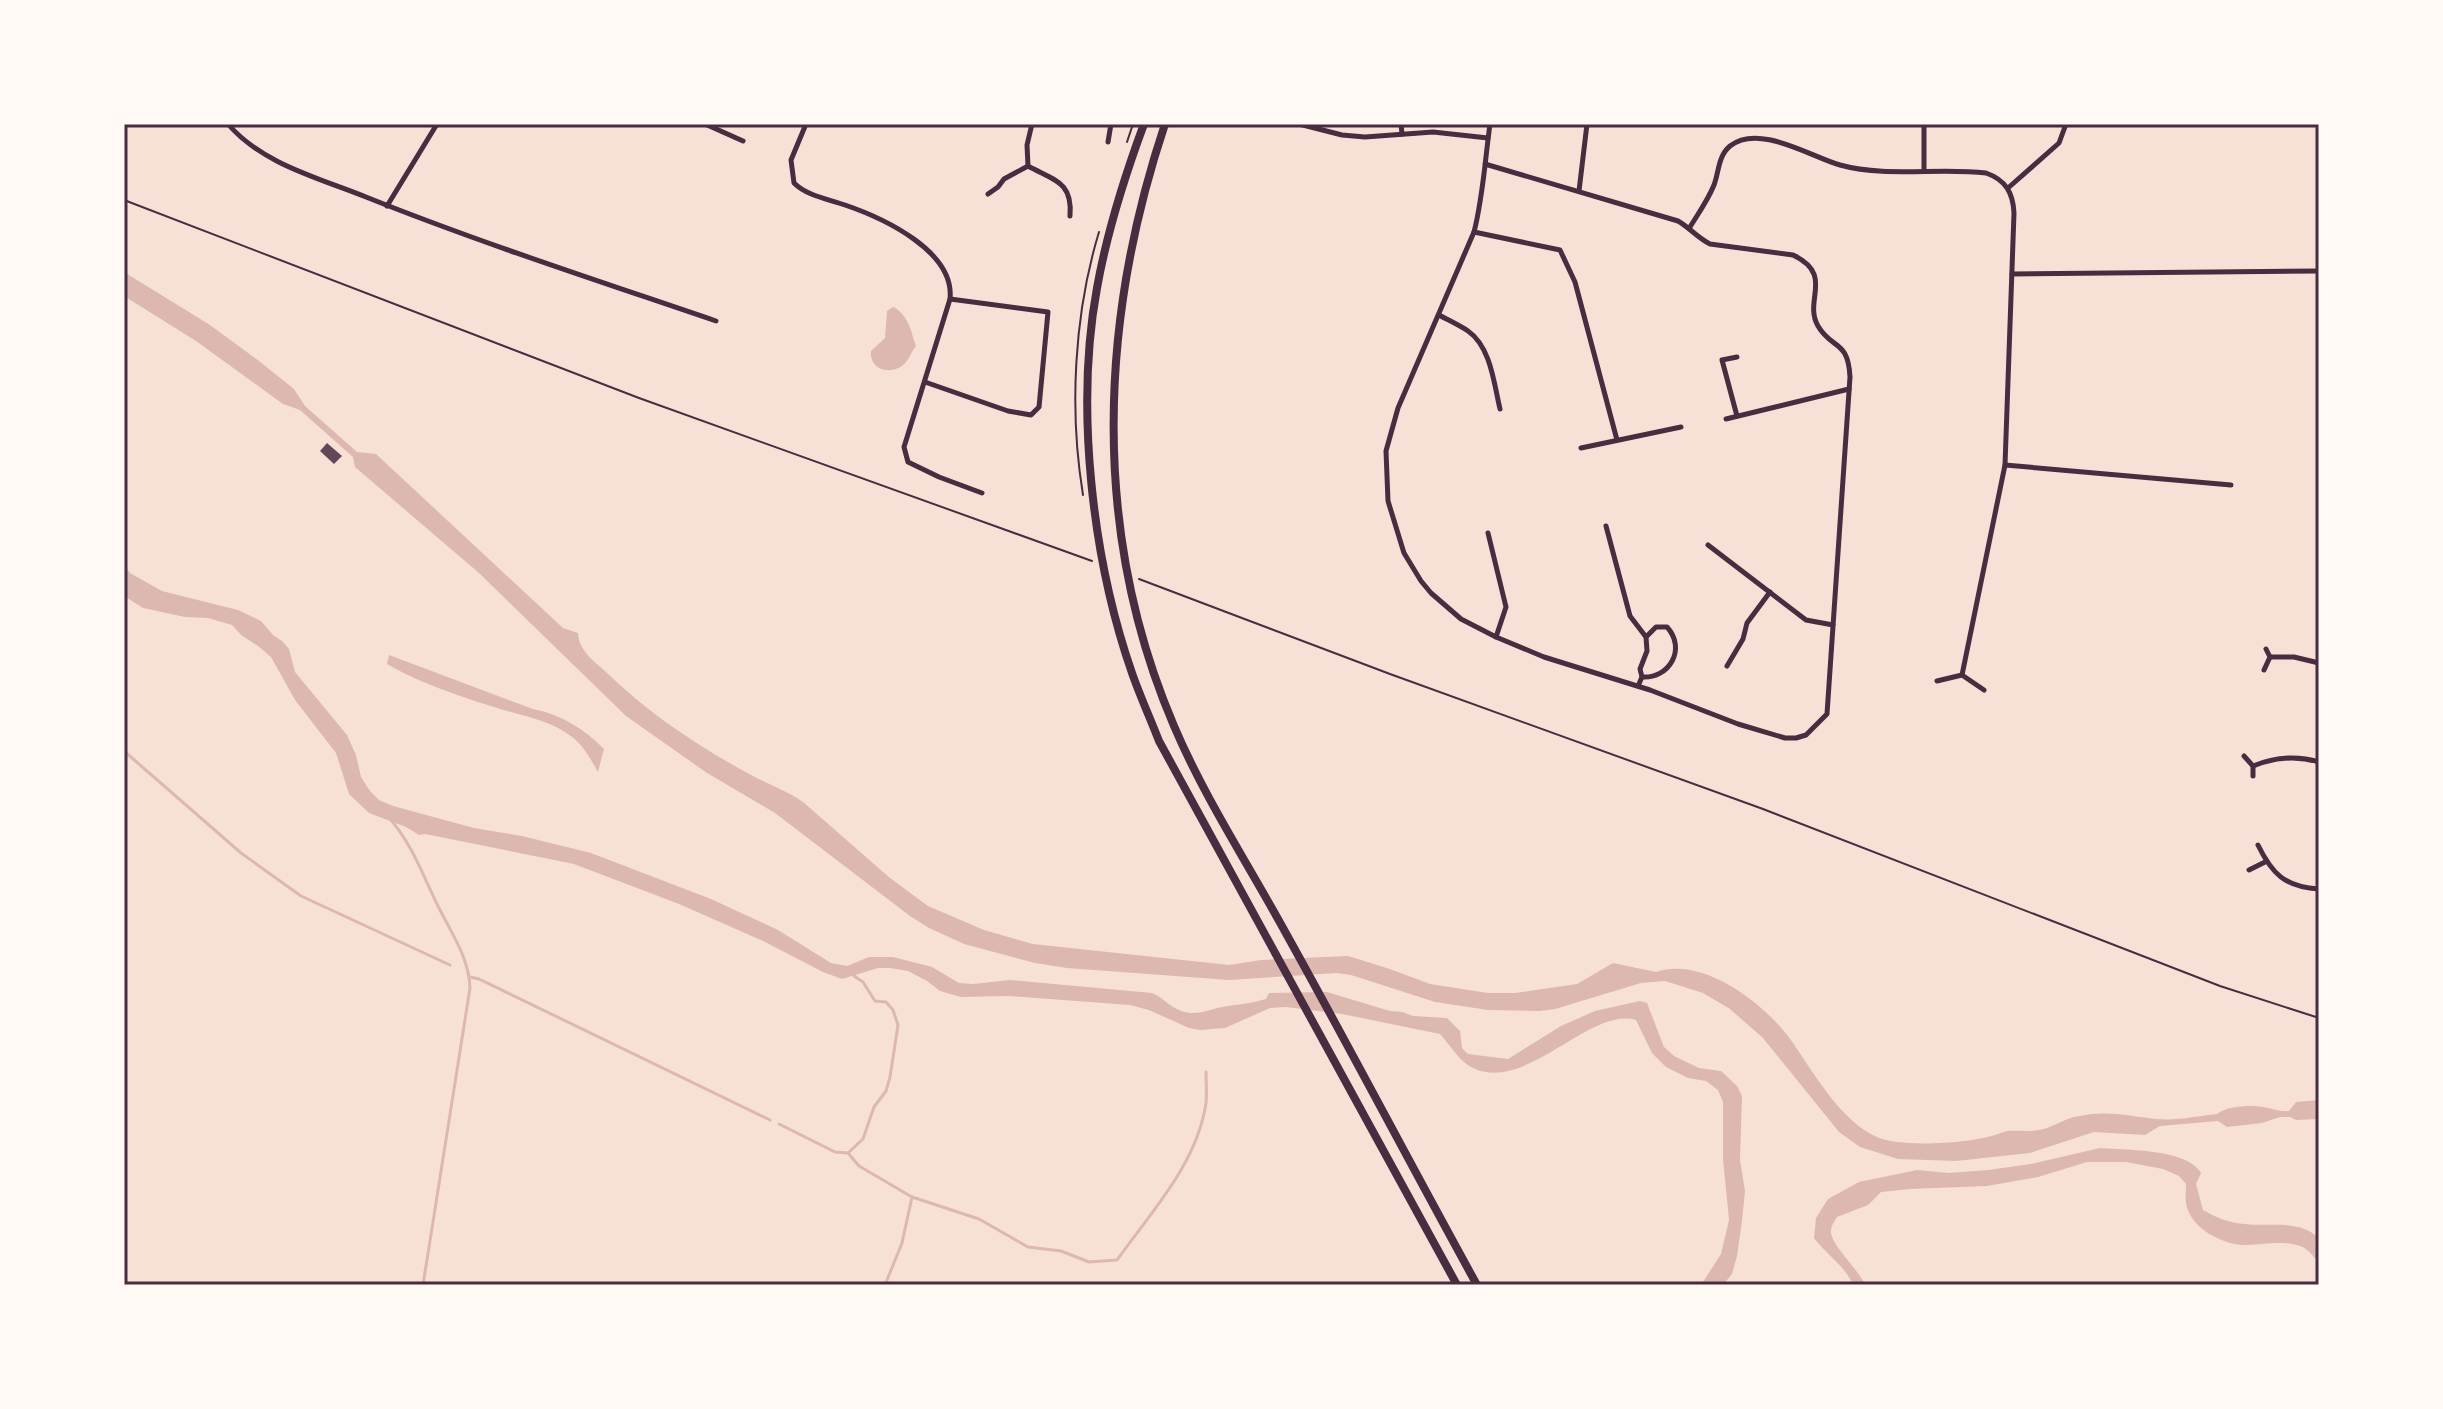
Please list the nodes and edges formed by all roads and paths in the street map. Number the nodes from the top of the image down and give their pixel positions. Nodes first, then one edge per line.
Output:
1 (228, 124) edge
2 (437, 124) edge
3 (705, 124) edge
4 (806, 124) edge
5 (1032, 124) edge
6 (1111, 124) edge
7 (1144, 124) edge
8 (1165, 124) edge
9 (1299, 124) edge
10 (1401, 124) edge
11 (1490, 124) edge
12 (1587, 124) edge
13 (1924, 124) edge
14 (2066, 124) edge
15 (1402, 134) junction
16 (1488, 138) junction
17 (743, 141) dead end
18 (1108, 142) dead end
19 (1485, 164) junction
20 (1028, 166) junction
21 (1924, 171) junction
22 (2008, 188) junction
23 (1579, 191) junction
24 (988, 194) dead end
25 (124, 200) edge
26 (387, 206) junction
27 (1070, 216) dead end
28 (1690, 227) junction
29 (1474, 232) junction
30 (2319, 271) edge
31 (2012, 274) junction
32 (950, 299) junction
33 (1439, 315) junction
34 (716, 321) dead end
35 (1737, 357) dead end
36 (925, 382) junction
37 (1849, 389) junction
38 (1500, 409) dead end
39 (1737, 416) junction
40 (1726, 419) dead end
41 (1681, 427) dead end
42 (1617, 440) junction
43 (1581, 448) dead end
44 (2005, 465) junction
45 (2231, 485) dead end
46 (982, 493) dead end
47 (1606, 526) dead end
48 (1488, 533) dead end
49 (1708, 545) dead end
50 (1097, 563) dead end
51 (1140, 580) dead end
52 (1770, 592) junction
53 (1833, 625) junction
54 (1496, 637) junction
55 (1646, 637) junction
56 (2266, 649) dead end
57 (2270, 657) junction
58 (2319, 663) edge
59 (1727, 666) dead end
60 (2264, 670) dead end
61 (1962, 675) junction
62 (1642, 677) junction
63 (1937, 681) dead end
64 (1638, 686) junction
65 (1984, 690) dead end
66 (2244, 756) dead end
67 (2318, 759) edge
68 (2253, 766) junction
69 (2253, 776) dead end
70 (2258, 845) dead end
71 (2265, 862) junction
72 (2249, 870) dead end
73 (2319, 889) edge
74 (2319, 1018) edge
75 (1457, 1285) edge
76 (1477, 1285) edge

1 - 26 street
2 - 26 street
3 - 17 street
4 - 32 street
5 - 20 street
6 - 18 street
7 - 75 highway
8 - 76 highway
9 - 15 street
10 - 15 street
11 - 16 street
12 - 23 street
13 - 21 street
14 - 22 street
15 - 16 street
16 - 19 street
19 - 23 street
19 - 29 street
20 - 24 street
20 - 27 street
21 - 22 street
21 - 28 street
22 - 31 street
23 - 28 street
25 - 50 path
26 - 34 street
28 - 37 street
29 - 33 street
29 - 42 street
30 - 31 street
31 - 44 street
32 - 36 street
32 - 36 street
33 - 38 street
33 - 54 street
35 - 39 street
36 - 46 street
37 - 39 street
37 - 53 street
39 - 40 street
41 - 42 street
42 - 43 street
44 - 45 street
44 - 61 street
47 - 55 street
48 - 54 street
49 - 52 street
51 - 74 path
52 - 53 street
52 - 59 street
53 - 64 street
54 - 64 street
55 - 62 street
55 - 62 street
56 - 57 street
57 - 58 street
57 - 60 street
61 - 63 street
61 - 65 street
62 - 64 street
66 - 68 street
67 - 68 street
68 - 69 street
70 - 71 street
71 - 72 street
71 - 73 street

